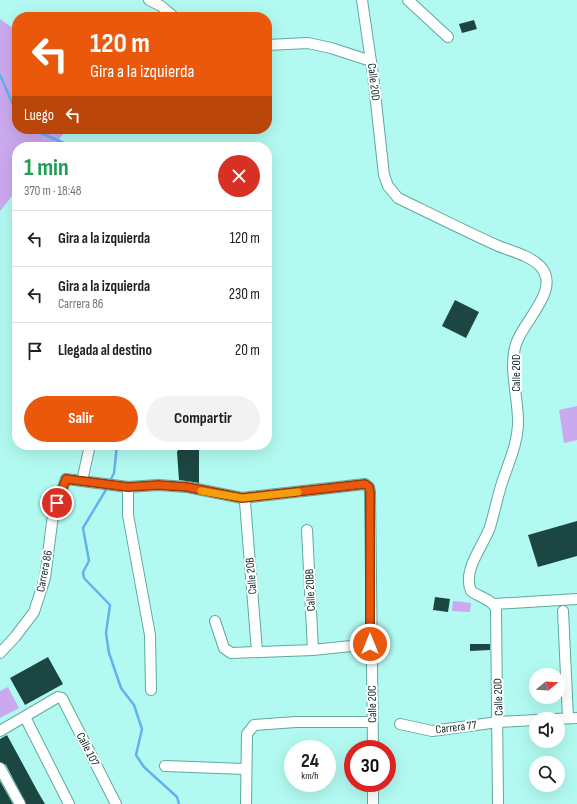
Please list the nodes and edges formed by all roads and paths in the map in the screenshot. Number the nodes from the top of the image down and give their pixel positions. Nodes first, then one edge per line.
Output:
1 (149, 0) edge
2 (362, 0) edge
3 (408, 0) edge
4 (168, 12) edge
5 (448, 37) dead end
6 (272, 45) edge
7 (371, 61) junction
8 (89, 450) edge
9 (82, 481) junction
10 (128, 487) junction
11 (245, 502) dead end
12 (307, 530) dead end
13 (577, 599) edge
14 (494, 604) junction
15 (563, 611) dead end
16 (215, 621) dead end
17 (370, 644) junction
18 (313, 650) junction
19 (257, 651) junction
20 (0, 653) edge
21 (151, 690) dead end
22 (25, 717) junction
23 (573, 718) edge
24 (529, 720) edge
25 (372, 722) junction
26 (498, 722) junction
27 (400, 724) dead end
28 (0, 731) edge
29 (373, 740) edge
30 (165, 766) dead end
31 (0, 768) edge
32 (246, 769) junction
33 (373, 792) edge
34 (20, 804) edge
35 (69, 804) edge
36 (116, 804) edge
37 (246, 804) edge
38 (374, 804) edge
39 (498, 804) edge

1 - 4 street
2 - 7 street, Calle 20D
3 - 5 street
6 - 7 street
7 - 14 street, Calle 20D
8 - 9 street
9 - 10 street
9 - 20 street, Carrera 86
10 - 17 street, Calle 20C
10 - 21 street
11 - 19 street, Calle 20B
12 - 18 street, Calle 20BB
13 - 14 street
14 - 26 street, Calle 20D
15 - 23 street
16 - 19 street
17 - 18 street
17 - 25 street, Calle 20C
18 - 19 street
22 - 28 street
22 - 35 street
22 - 36 street, Calle 107
24 - 26 street, Carrera 77
25 - 29 street, Calle 20C
25 - 32 street
26 - 27 street, Carrera 77
26 - 39 street, Calle 20D
30 - 32 street
31 - 34 street
32 - 37 street
33 - 38 street

